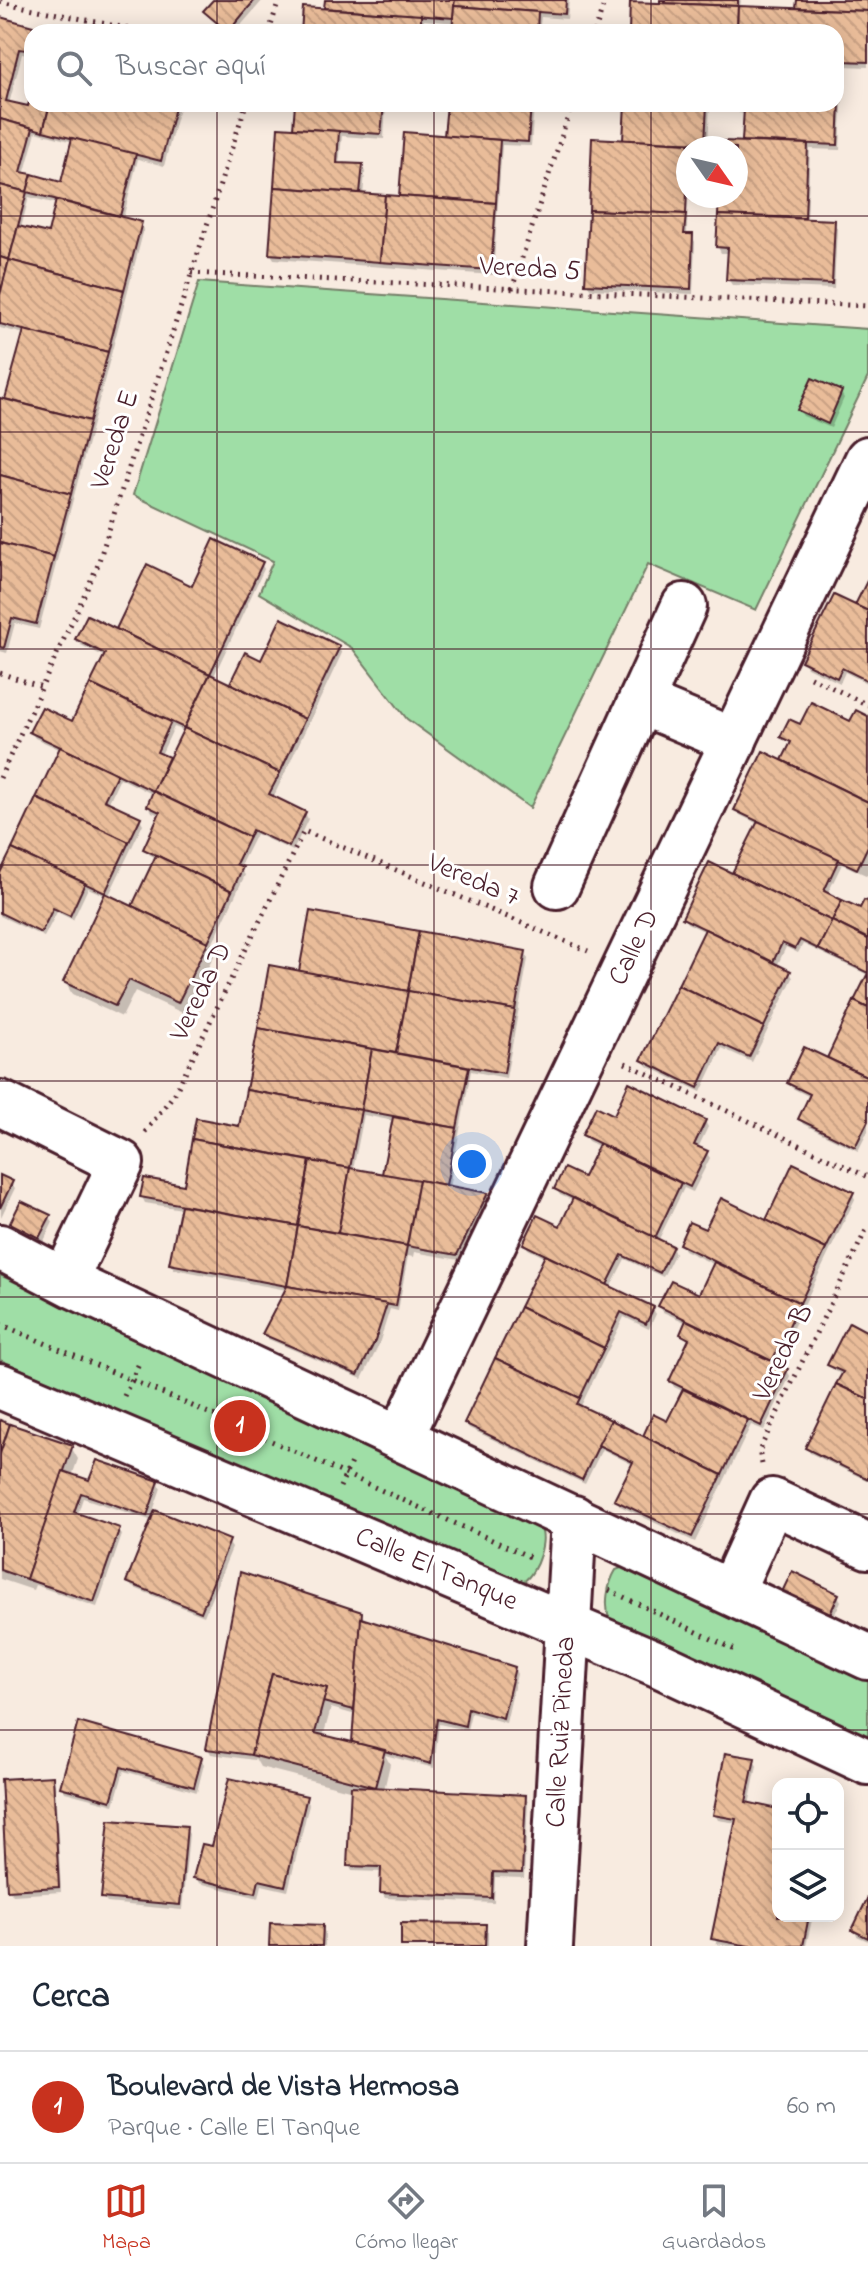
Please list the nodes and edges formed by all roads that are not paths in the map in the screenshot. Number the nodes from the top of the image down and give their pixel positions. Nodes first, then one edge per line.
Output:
1 (868, 459) edge
2 (684, 606) dead end
3 (641, 702) junction
4 (734, 741) junction
5 (557, 886) dead end
6 (0, 1103) edge
7 (0, 1247) edge
8 (65, 1280) junction
9 (0, 1386) edge
10 (385, 1430) junction
11 (574, 1518) junction
12 (868, 1546) edge
13 (731, 1592) junction
14 (568, 1626) junction
15 (868, 1657) edge
16 (868, 1762) edge
17 (550, 1946) edge

1 - 4 street, Calle D
2 - 3 street
3 - 4 street
3 - 5 street
4 - 10 street, Calle D
6 - 8 street
7 - 8 street
8 - 10 street
9 - 14 street, Calle El Tanque
10 - 11 street
11 - 13 street
11 - 14 street, Calle Ruiz Pineda
12 - 13 street
13 - 15 street
14 - 16 street, Calle El Tanque
14 - 17 street, Calle Ruiz Pineda

